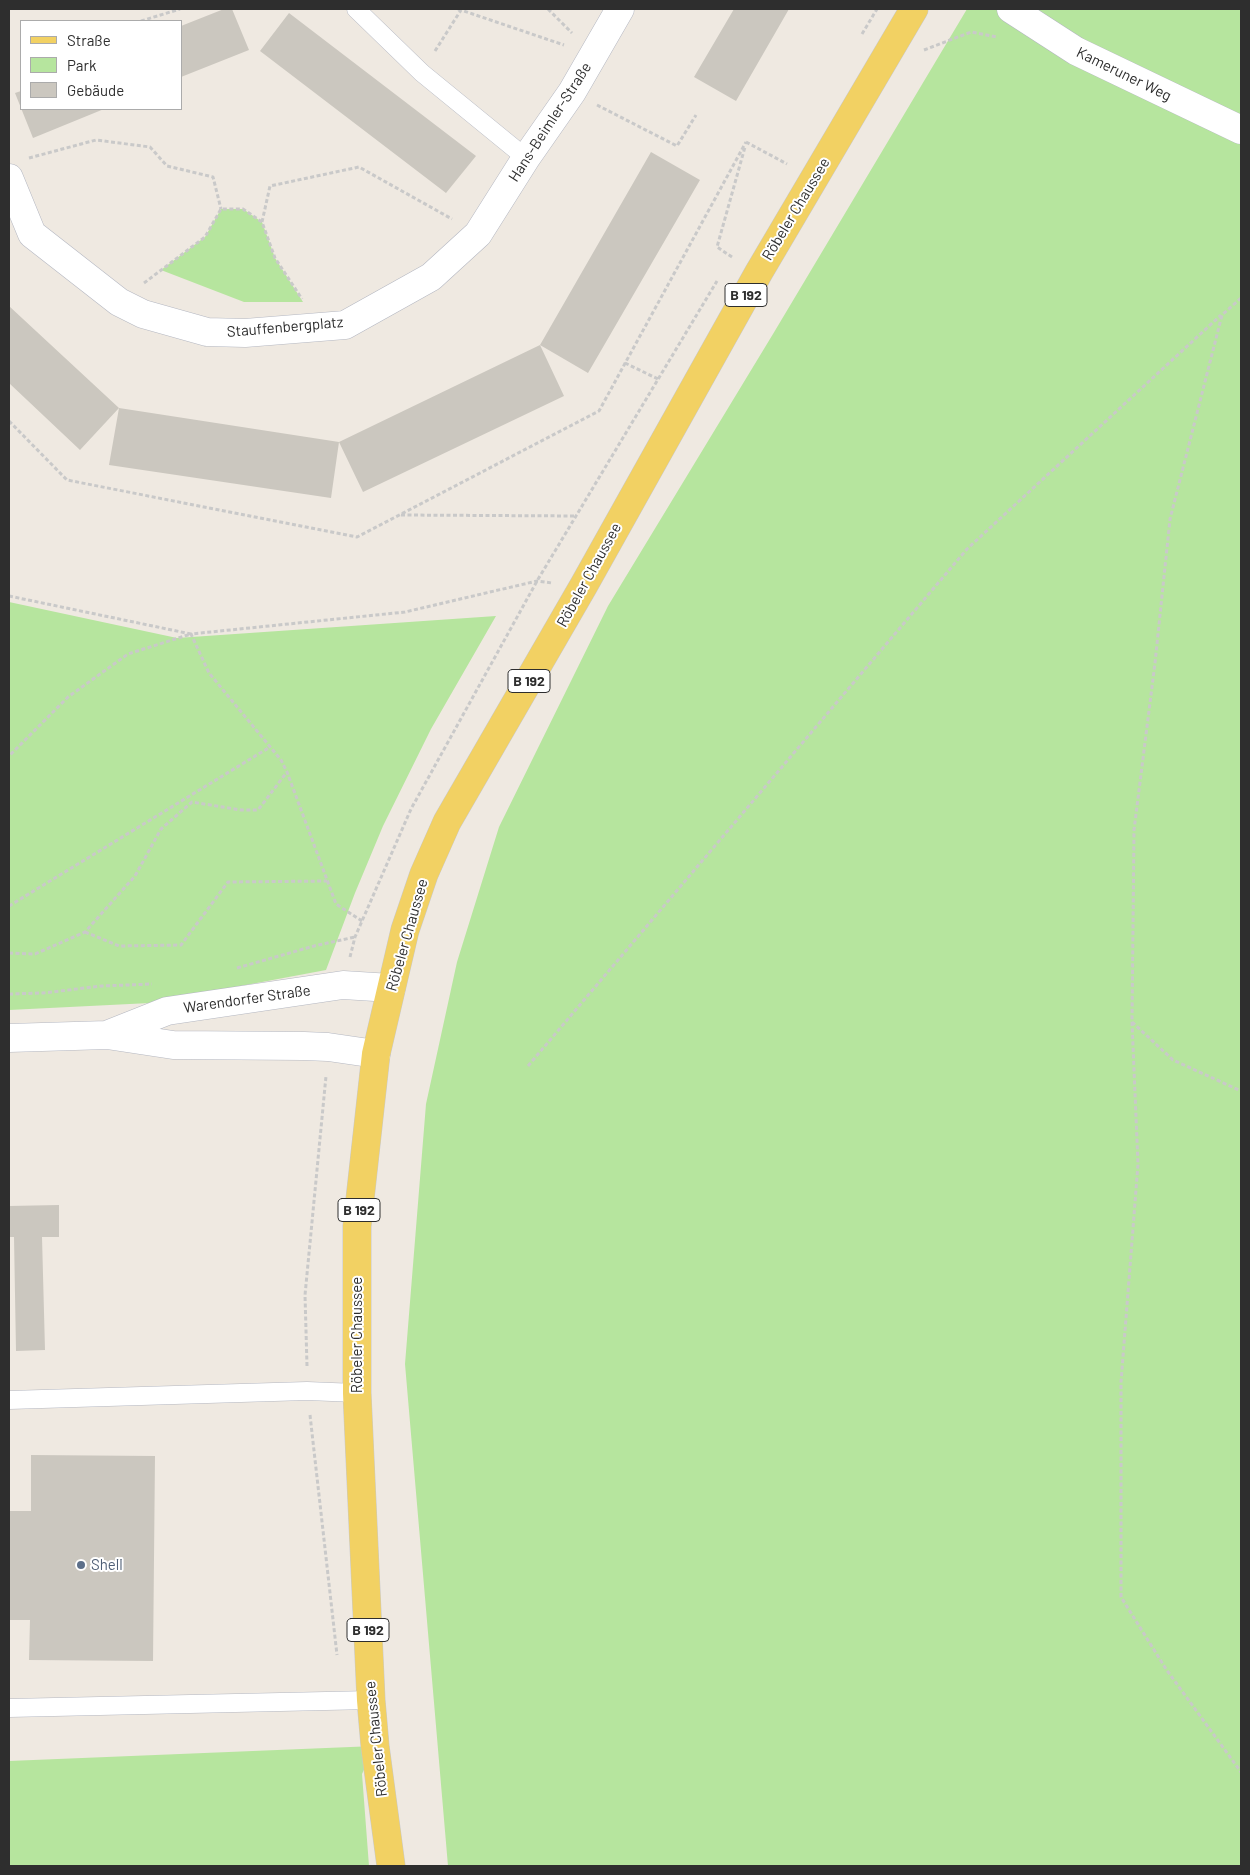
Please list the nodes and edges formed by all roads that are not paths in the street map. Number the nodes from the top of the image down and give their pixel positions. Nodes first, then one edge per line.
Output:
1 (356, 9) edge
2 (620, 9) edge
3 (914, 9) edge
4 (1011, 9) edge
5 (1241, 130) edge
6 (526, 158) junction
7 (17, 168) edge
8 (478, 234) joint
9 (391, 988) junction
10 (107, 1035) junction
11 (9, 1038) edge
12 (376, 1054) junction
13 (357, 1393) junction
14 (9, 1400) edge
15 (371, 1700) junction
16 (9, 1708) edge
17 (391, 1866) edge

1 - 6 lane
2 - 6 street, Hans-Beimler-Straße
3 - 9 main road, Röbeler Chaussee / B 192
4 - 5 street, Kameruner Weg
6 - 8 street, Hans-Beimler-Straße
7 - 8 street, Stauffenbergplatz
9 - 10 street, Warendorfer Straße
9 - 12 main road, Röbeler Chaussee / B 192
10 - 11 street, Warendorfer Straße
10 - 12 street, Warendorfer Straße
12 - 13 main road, Röbeler Chaussee / B 192
13 - 14 lane
13 - 15 main road, Röbeler Chaussee / B 192
15 - 16 lane
15 - 17 main road, Röbeler Chaussee / B 192

